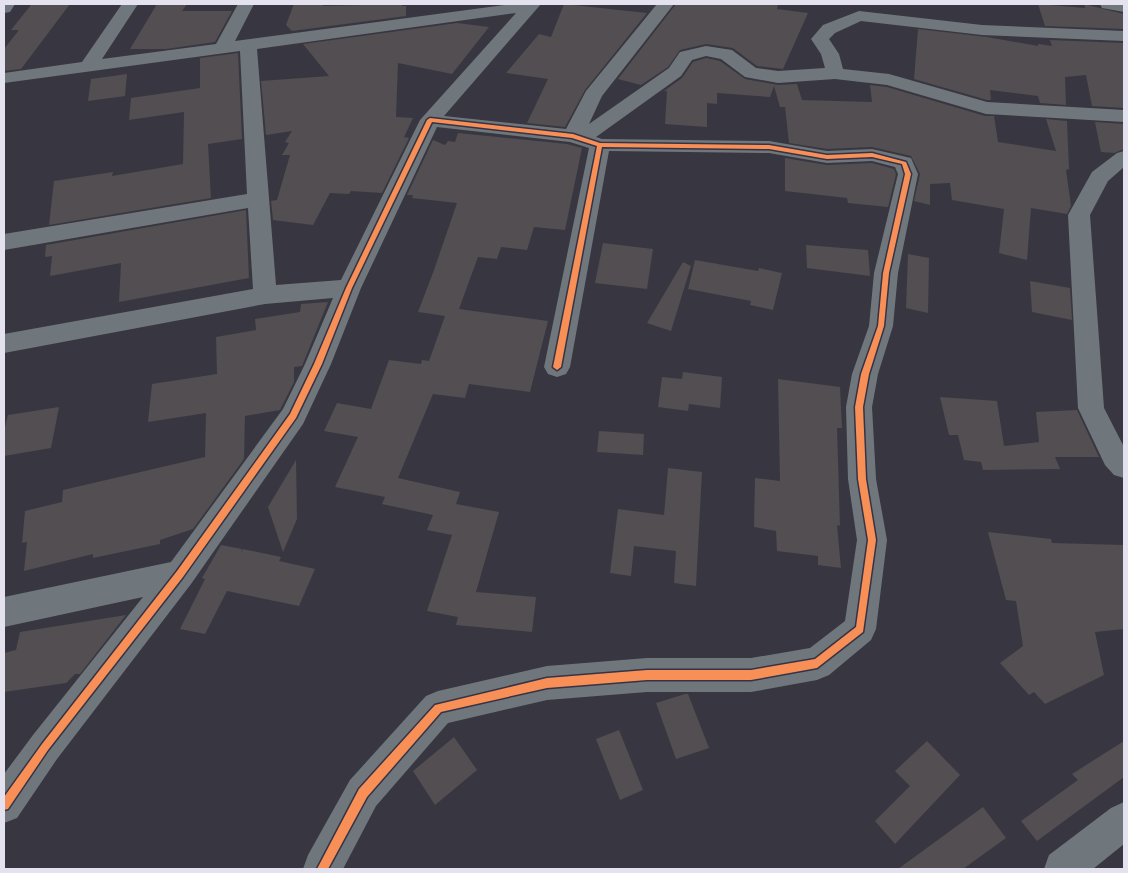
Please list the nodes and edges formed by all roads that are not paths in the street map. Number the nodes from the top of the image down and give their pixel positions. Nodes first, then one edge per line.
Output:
1 (7, 4) edge
2 (130, 4) edge
3 (246, 4) edge
4 (666, 4) edge
5 (1108, 4) edge
6 (532, 5) edge
7 (1124, 7) edge
8 (4, 8) edge
9 (982, 30) junction
10 (1124, 36) edge
11 (248, 45) junction
12 (223, 48) junction
13 (1124, 52) edge
14 (88, 67) junction
15 (836, 74) junction
16 (4, 78) edge
17 (1124, 116) edge
18 (430, 120) junction
19 (584, 140) junction
20 (1124, 157) edge
21 (259, 199) junction
22 (4, 242) edge
23 (349, 288) junction
24 (265, 295) junction
25 (4, 344) edge
26 (557, 367) dead end
27 (1124, 466) edge
28 (180, 574) junction
29 (4, 612) edge
30 (4, 806) edge
31 (1124, 821) edge
32 (322, 869) edge
33 (1063, 869) edge

1 - 8 street
2 - 14 street
3 - 12 street
4 - 19 street
5 - 7 street
6 - 11 street
6 - 18 street
9 - 10 street
9 - 13 street
9 - 15 street
11 - 12 street
11 - 21 street
12 - 14 street
14 - 16 street
15 - 17 street
15 - 19 street
18 - 19 street
18 - 23 street
19 - 26 street
19 - 32 street
20 - 27 street
21 - 22 street
21 - 24 street
23 - 24 street
23 - 28 street
24 - 25 street
28 - 29 street
28 - 30 street
31 - 33 street

